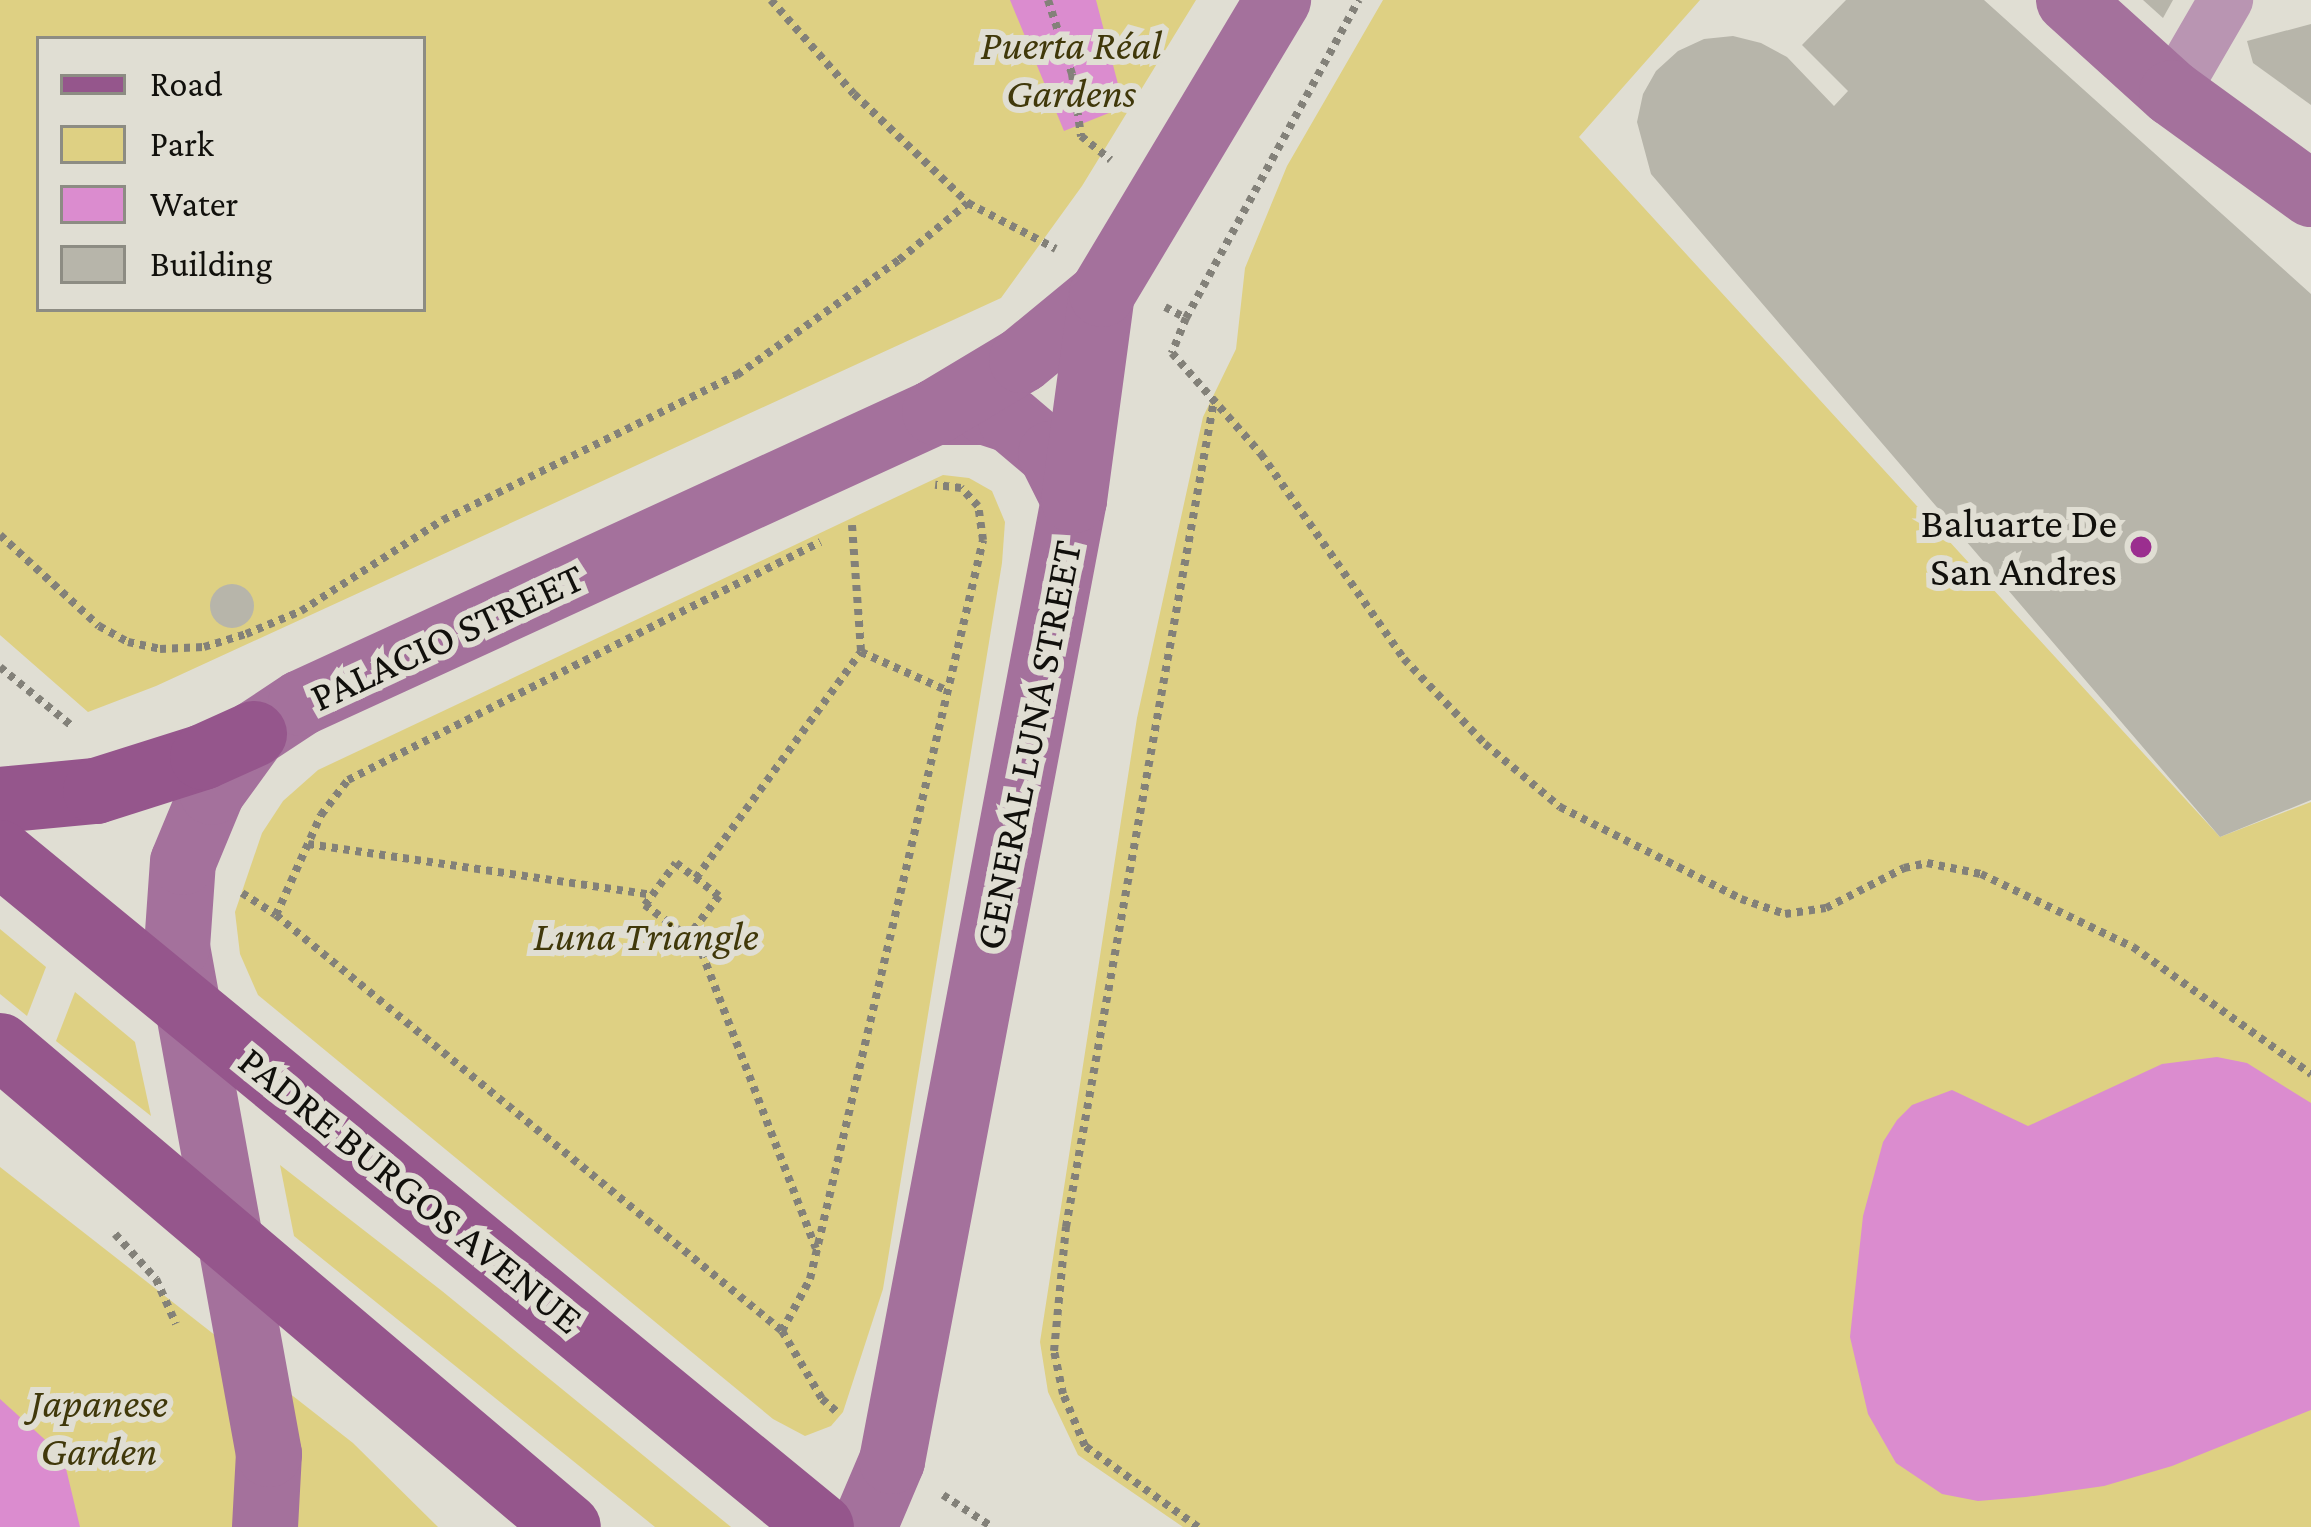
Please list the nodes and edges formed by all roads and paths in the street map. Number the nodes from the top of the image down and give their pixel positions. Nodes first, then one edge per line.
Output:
1 (771, 0) edge
2 (1048, 0) edge
3 (1278, 0) edge
4 (1359, 0) edge
5 (2069, 0) edge
6 (2226, 0) edge
7 (2172, 93) junction
8 (1102, 154) dead end
9 (2311, 194) edge
10 (968, 203) junction
11 (1107, 287) junction
12 (1186, 318) junction
13 (1214, 400) junction
14 (934, 412) junction
15 (913, 495) dead end
16 (1074, 500) junction
17 (872, 515) dead end
18 (852, 525) junction
19 (0, 535) edge
20 (861, 652) junction
21 (0, 667) edge
22 (948, 691) junction
23 (80, 734) dead end
24 (254, 734) junction
25 (0, 800) edge
26 (308, 844) junction
27 (0, 853) edge
28 (696, 878) junction
29 (239, 891) dead end
30 (652, 895) junction
31 (276, 915) junction
32 (693, 930) junction
33 (188, 1006) junction
34 (0, 1046) edge
35 (2311, 1074) edge
36 (112, 1230) dead end
37 (229, 1236) junction
38 (817, 1252) junction
39 (182, 1336) dead end
40 (265, 1527) edge
41 (568, 1527) edge
42 (821, 1527) edge
43 (864, 1527) edge
44 (1198, 1527) edge

1 - 10 path
2 - 8 path
3 - 11 street, GENERAL LUNA STREET
4 - 12 path
5 - 7 street
6 - 7 street
7 - 9 street
10 - 11 path
10 - 19 path
11 - 12 path
11 - 14 street, PALACIO STREET
11 - 16 street, GENERAL LUNA STREET
12 - 13 path
13 - 35 path
13 - 44 path
14 - 16 street
14 - 24 street, PALACIO STREET
15 - 22 path
16 - 43 street, GENERAL LUNA STREET
17 - 18 path
18 - 20 path
18 - 26 path
20 - 22 path
20 - 28 path
21 - 23 path
22 - 38 path
24 - 25 main road
24 - 33 street, PALACIO STREET
26 - 30 path
26 - 31 path
27 - 33 main road, PADRE BURGOS AVENUE
28 - 30 path
28 - 32 path
29 - 31 path
30 - 32 path
31 - 38 path
32 - 38 path
33 - 37 street, PALACIO STREET
33 - 42 main road, PADRE BURGOS AVENUE
34 - 37 main road
36 - 39 path
37 - 40 street, PALACIO STREET
37 - 41 main road

